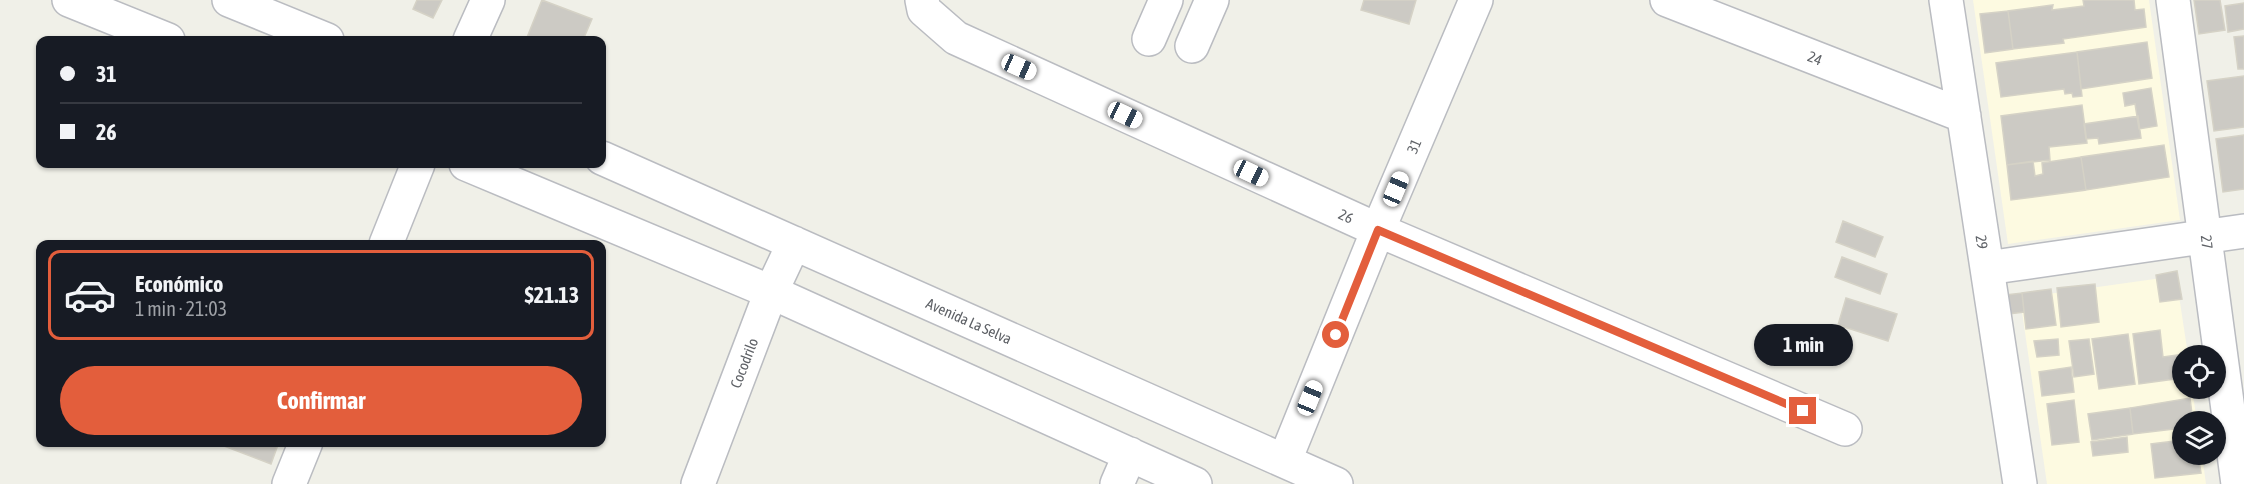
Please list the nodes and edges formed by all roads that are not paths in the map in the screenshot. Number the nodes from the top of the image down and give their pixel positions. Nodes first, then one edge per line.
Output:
1 (69, 0) edge
2 (229, 0) edge
3 (488, 0) edge
4 (1166, 0) edge
5 (1212, 0) edge
6 (1476, 0) edge
7 (1667, 0) edge
8 (1946, 0) edge
9 (2173, 0) edge
10 (923, 5) edge
11 (158, 36) edge
12 (317, 36) edge
13 (473, 36) edge
14 (1149, 39) dead end
15 (1192, 46) dead end
16 (1964, 116) junction
17 (606, 160) edge
18 (416, 168) edge
19 (476, 168) edge
20 (1378, 230) junction
21 (2244, 231) edge
22 (2206, 237) junction
23 (388, 240) edge
24 (794, 243) junction
25 (1987, 268) junction
26 (771, 292) junction
27 (1845, 429) dead end
28 (304, 447) edge
29 (1130, 454) junction
30 (1285, 460) junction
31 (2239, 475) edge
32 (289, 484) edge
33 (698, 484) edge
34 (1117, 484) edge
35 (1195, 484) edge
36 (1336, 484) edge
37 (2020, 484) edge

1 - 11 street
2 - 12 street
3 - 13 street
4 - 14 street
5 - 15 street
6 - 20 street, 31
7 - 16 street, 24
8 - 16 street, 29
9 - 22 street, 27
10 - 20 street, 26
16 - 25 street, 29
17 - 24 street, Avenida La Selva
18 - 23 street
19 - 26 street
20 - 27 street, 26
20 - 30 street, 31
21 - 22 street
22 - 25 street
22 - 31 street, 27
24 - 26 street, Cocodrilo
24 - 30 street, Avenida La Selva
25 - 37 street, 29
26 - 29 street
26 - 33 street, Cocodrilo
28 - 32 street
29 - 34 street
29 - 35 street
30 - 36 street, Avenida La Selva

